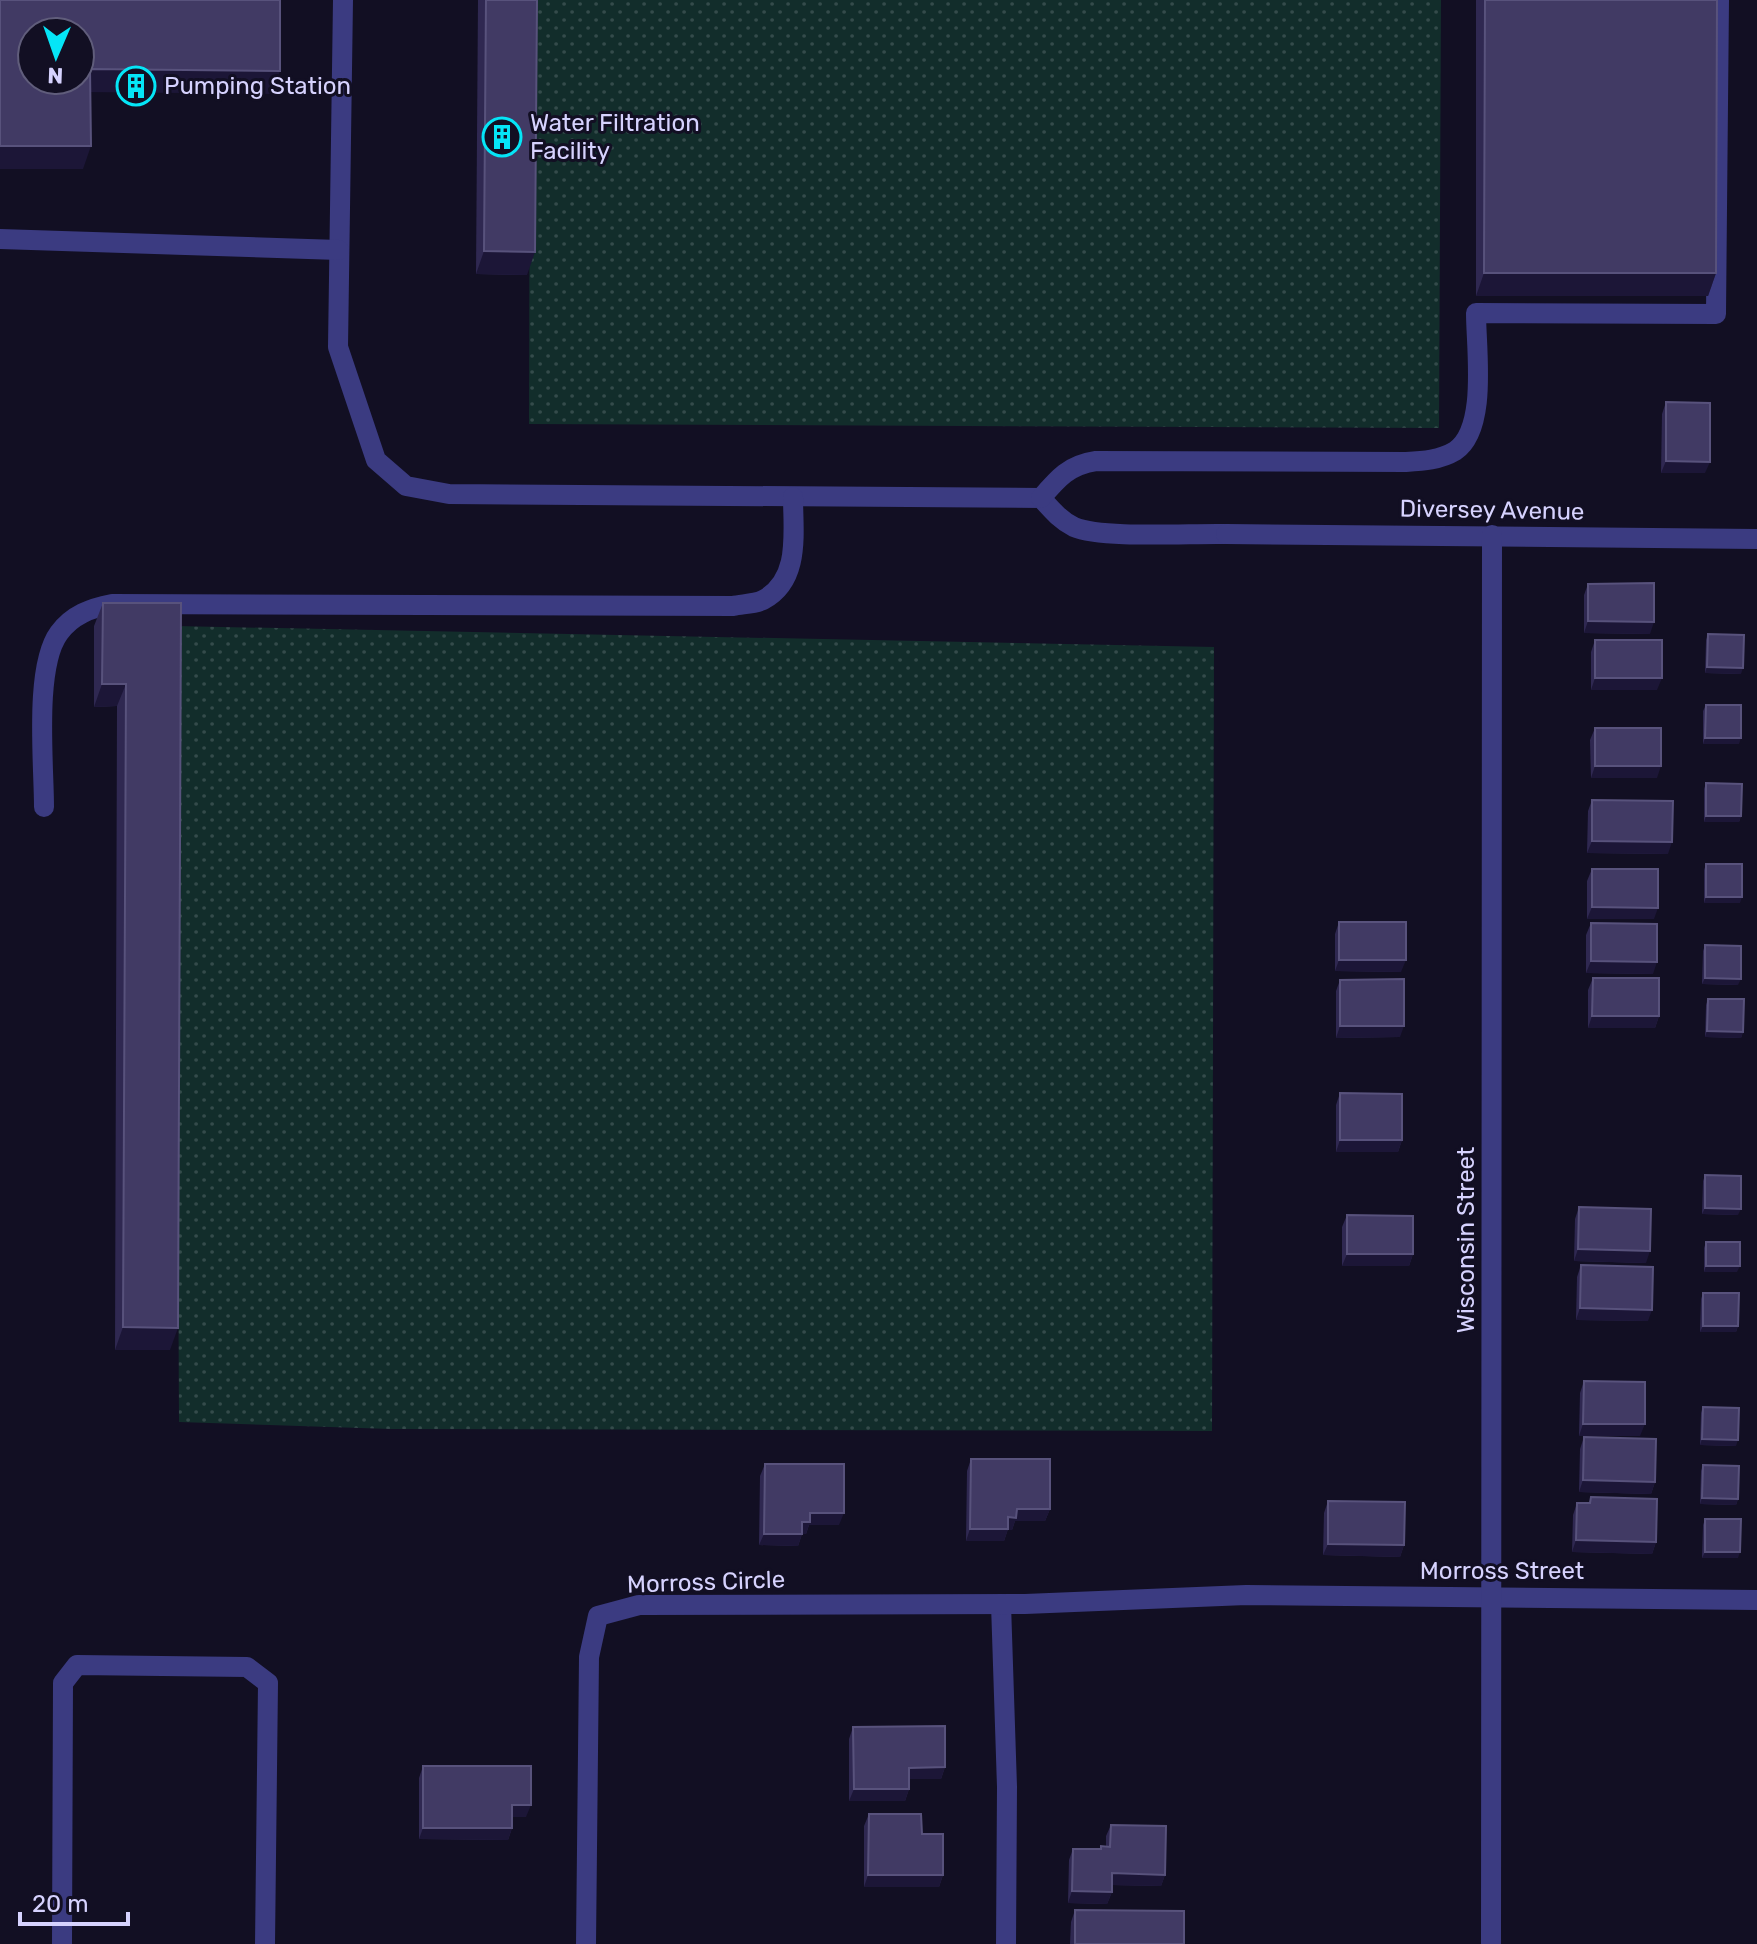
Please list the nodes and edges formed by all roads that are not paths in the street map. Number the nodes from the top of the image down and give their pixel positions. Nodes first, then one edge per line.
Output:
1 (343, 0) edge
2 (1719, 0) edge
3 (0, 239) edge
4 (339, 250) junction
5 (793, 497) junction
6 (1041, 498) junction
7 (1492, 535) junction
8 (1757, 539) edge
9 (44, 807) dead end
10 (1246, 1595) joint
11 (1493, 1597) junction
12 (1757, 1600) edge
13 (1001, 1604) junction
14 (62, 1944) edge
15 (265, 1944) edge
16 (586, 1944) edge
17 (1006, 1944) edge
18 (1491, 1944) edge

1 - 4 street
2 - 6 street
3 - 4 street
4 - 5 street
5 - 6 street
5 - 9 street
6 - 7 street, Diversey Avenue
7 - 8 street, Diversey Avenue
7 - 11 street, Wisconsin Street
10 - 11 street, Morross Street
10 - 13 street, Morross Circle
11 - 12 street, Morross Street
11 - 18 street, Wisconsin Street
13 - 16 street, Morross Circle
13 - 17 street
14 - 15 street

